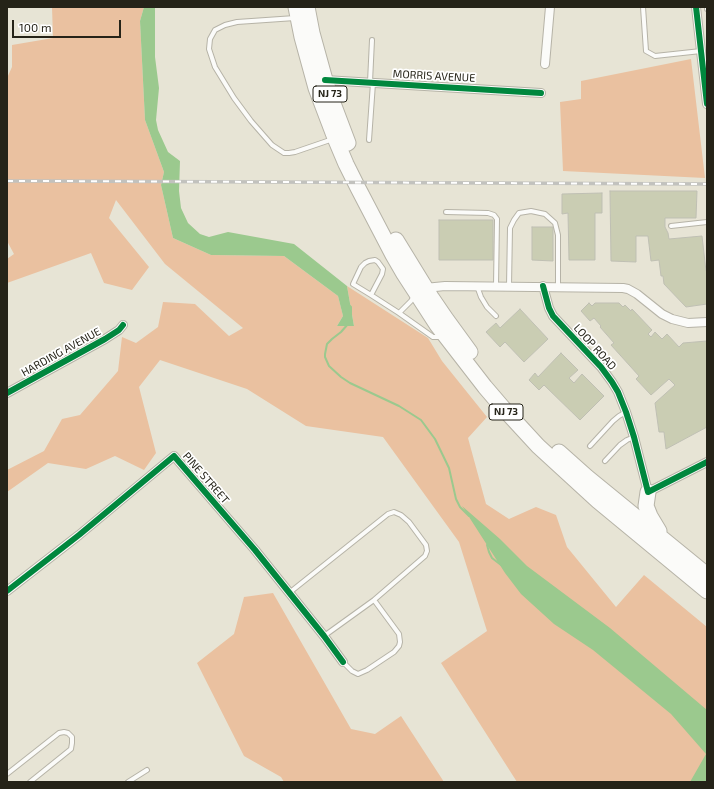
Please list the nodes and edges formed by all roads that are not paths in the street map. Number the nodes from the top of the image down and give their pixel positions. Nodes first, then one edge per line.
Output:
1 (550, 7) edge
2 (644, 7) edge
3 (696, 7) edge
4 (300, 11) edge
5 (372, 40) dead end
6 (701, 50) junction
7 (545, 64) dead end
8 (325, 80) junction
9 (371, 82) junction
10 (541, 92) dead end
11 (707, 104) edge
12 (335, 138) junction
13 (369, 140) dead end
14 (446, 212) dead end
15 (707, 222) edge
16 (671, 226) dead end
17 (477, 286) junction
18 (496, 286) junction
19 (509, 286) junction
20 (544, 286) junction
21 (558, 287) junction
22 (421, 291) junction
23 (371, 295) junction
24 (399, 313) junction
25 (496, 316) dead end
26 (707, 322) edge
27 (123, 325) dead end
28 (446, 337) junction
29 (7, 393) edge
30 (626, 412) junction
31 (634, 437) junction
32 (590, 446) dead end
33 (605, 461) dead end
34 (707, 462) edge
35 (648, 492) junction
36 (676, 550) junction
37 (707, 575) edge
38 (7, 591) edge
39 (707, 591) edge
40 (289, 593) junction
41 (374, 600) junction
42 (324, 636) junction
43 (343, 662) joint
44 (147, 770) dead end
45 (7, 774) edge
46 (30, 782) edge
47 (128, 782) edge

1 - 7 street
2 - 6 lane
3 - 6 street
4 - 8 highway, NJ 73
4 - 12 highway, NJ 73
4 - 12 lane
5 - 9 lane
6 - 11 street
8 - 9 street, MORRIS AVENUE
8 - 22 highway, NJ 73
9 - 10 street, MORRIS AVENUE
9 - 13 lane
12 - 22 highway, NJ 73
14 - 18 lane
15 - 16 lane
17 - 18 street
17 - 22 street
17 - 25 lane
18 - 19 street
19 - 20 street
19 - 21 lane
20 - 21 street
20 - 30 street, LOOP ROAD
21 - 26 street
22 - 24 lane
22 - 28 highway, NJ 73
22 - 36 highway, NJ 73
23 - 23 lane
23 - 24 lane
24 - 28 lane
27 - 29 street, HARDING AVENUE
28 - 39 highway, NJ 73
30 - 31 street, LOOP ROAD
30 - 32 lane
31 - 33 lane
31 - 35 street, LOOP ROAD
34 - 35 street
35 - 36 highway
36 - 37 highway, NJ 73
38 - 40 street, PINE STREET
40 - 41 lane
40 - 42 street, PINE STREET
41 - 42 lane
41 - 43 lane
42 - 43 street, PINE STREET
44 - 47 lane
45 - 46 lane

